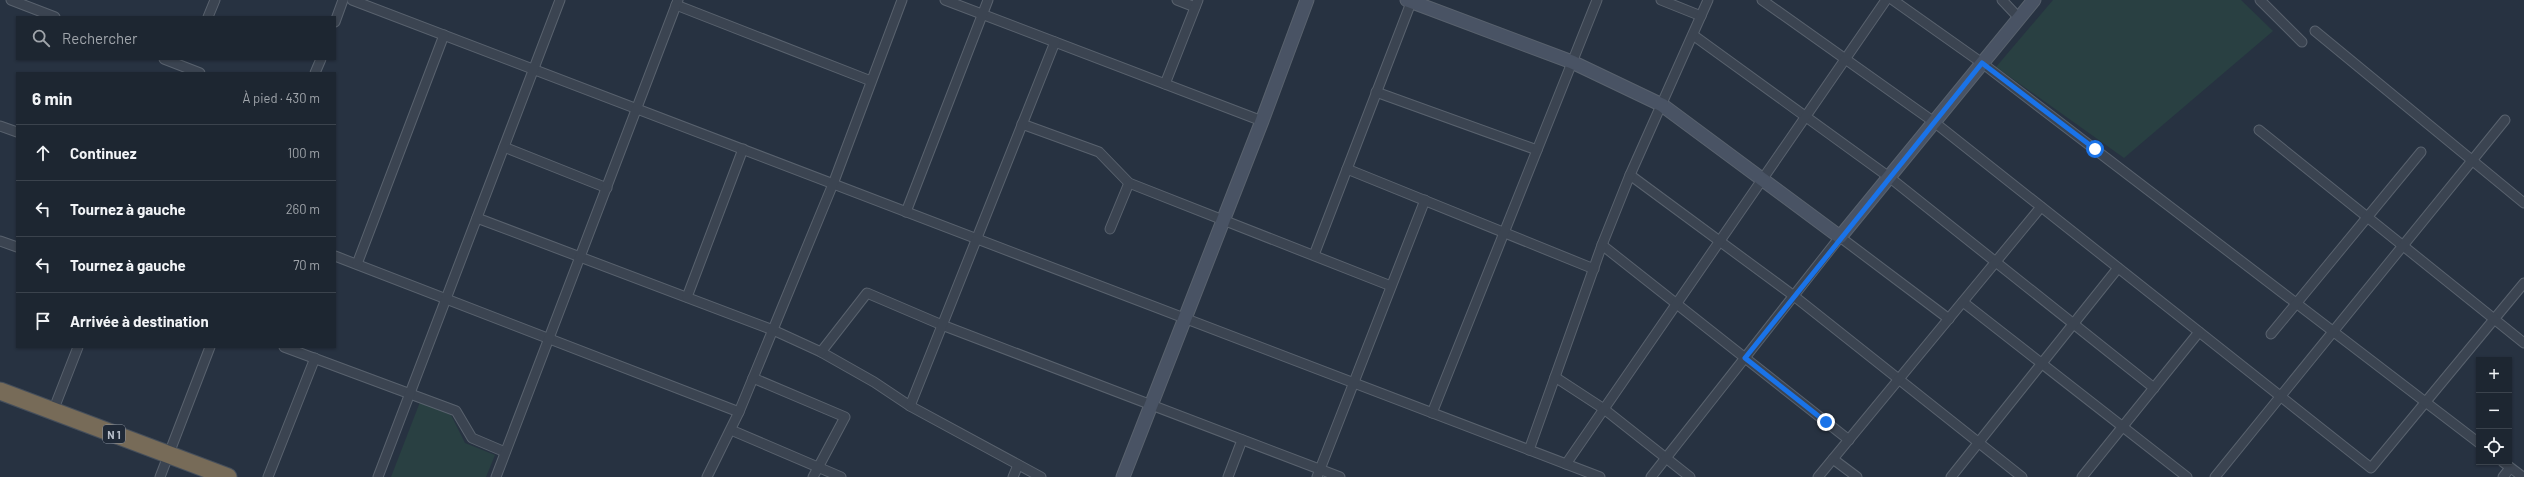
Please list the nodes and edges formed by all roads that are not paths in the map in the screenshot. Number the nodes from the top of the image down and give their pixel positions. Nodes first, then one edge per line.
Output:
1 (11, 0) edge
2 (215, 0) edge
3 (343, 0) edge
4 (352, 0) edge
5 (560, 0) edge
6 (902, 0) edge
7 (945, 0) edge
8 (988, 0) edge
9 (1177, 0) edge
10 (1307, 0) edge
11 (1410, 0) edge
12 (1597, 0) edge
13 (1661, 0) edge
14 (1708, 0) edge
15 (1886, 0) edge
16 (1893, 0) edge
17 (2002, 0) edge
18 (2034, 0) edge
19 (2260, 0) edge
20 (677, 2) edge
21 (1768, 2) edge
22 (1197, 4) edge
23 (982, 14) junction
24 (52, 16) edge
25 (208, 16) edge
26 (1701, 16) junction
27 (2019, 18) junction
28 (336, 19) edge
29 (2314, 31) dead end
30 (444, 35) junction
31 (1693, 35) junction
32 (1055, 42) junction
33 (2302, 42) dead end
34 (1845, 59) junction
35 (166, 60) edge
36 (192, 60) edge
37 (321, 60) edge
38 (1572, 62) junction
39 (1982, 63) junction
40 (534, 69) junction
41 (187, 71) edge
42 (315, 72) edge
43 (871, 81) junction
44 (1165, 84) junction
45 (1376, 92) junction
46 (1662, 105) junction
47 (637, 109) junction
48 (1805, 117) junction
49 (2505, 120) dead end
50 (1262, 121) junction
51 (1934, 122) junction
52 (1022, 124) junction
53 (0, 126) edge
54 (2259, 130) dead end
55 (16, 132) edge
56 (504, 147) junction
57 (743, 149) junction
58 (1537, 150) junction
59 (2421, 152) dead end
60 (2472, 161) junction
61 (1347, 169) junction
62 (1630, 175) junction
63 (1889, 177) junction
64 (1762, 179) junction
65 (1129, 183) junction
66 (833, 184) junction
67 (606, 188) junction
68 (1425, 200) junction
69 (2524, 203) edge
70 (2041, 207) junction
71 (906, 212) junction
72 (2367, 217) junction
73 (477, 218) junction
74 (1224, 219) junction
75 (1110, 229) dead end
76 (1504, 232) junction
77 (1840, 237) junction
78 (977, 239) junction
79 (0, 241) edge
80 (1719, 241) junction
81 (1602, 245) junction
82 (2403, 246) junction
83 (16, 247) edge
84 (1314, 255) junction
85 (336, 256) edge
86 (580, 256) junction
87 (1996, 262) junction
88 (357, 264) junction
89 (2118, 268) junction
90 (1594, 269) junction
91 (2524, 283) edge
92 (1391, 286) junction
93 (1794, 296) junction
94 (687, 297) junction
95 (446, 299) junction
96 (1963, 302) junction
97 (2296, 303) junction
98 (1676, 304) junction
99 (1185, 318) junction
100 (1949, 319) junction
101 (2494, 319) junction
102 (2073, 324) junction
103 (942, 325) junction
104 (773, 330) junction
105 (2199, 332) junction
106 (2333, 332) junction
107 (2271, 334) dead end
108 (549, 339) junction
109 (2524, 343) edge
110 (78, 348) edge
111 (210, 348) edge
112 (287, 348) edge
113 (821, 352) junction
114 (315, 358) junction
115 (1745, 358) junction
116 (2042, 363) junction
117 (1555, 377) junction
118 (753, 378) junction
119 (1899, 379) junction
120 (1354, 383) junction
121 (2154, 388) junction
122 (0, 391) edge
123 (410, 394) junction
124 (2280, 397) junction
125 (2425, 402) junction
126 (1151, 405) junction
127 (910, 406) junction
128 (1604, 409) junction
129 (53, 411) junction
130 (739, 412) junction
131 (1432, 412) junction
132 (2123, 427) junction
133 (731, 430) junction
134 (1242, 440) junction
135 (1849, 440) junction
136 (1978, 442) junction
137 (2476, 442) edge
138 (1529, 450) junction
139 (505, 452) junction
140 (169, 454) junction
141 (1666, 458) junction
142 (1833, 459) junction
143 (1566, 464) junction
144 (1018, 465) junction
145 (2507, 465) edge
146 (818, 467) junction
147 (1318, 473) edge
148 (1589, 475) edge
149 (160, 477) edge
150 (228, 477) edge
151 (268, 477) edge
152 (378, 477) edge
153 (496, 477) edge
154 (707, 477) edge
155 (813, 477) edge
156 (841, 477) edge
157 (1013, 477) edge
158 (1041, 477) edge
159 (1123, 477) edge
160 (1228, 477) edge
161 (1340, 477) edge
162 (1600, 477) edge
163 (1651, 477) edge
164 (1690, 477) edge
165 (1818, 477) edge
166 (1857, 477) edge
167 (1951, 477) edge
168 (2022, 477) edge
169 (2082, 477) edge
170 (2187, 477) edge
171 (2215, 477) edge
172 (2503, 477) edge
173 (2523, 477) edge

1 - 24 street
2 - 25 street
3 - 28 street
4 - 30 street
5 - 40 street
6 - 43 street
7 - 23 street
8 - 23 street
9 - 22 street
10 - 50 main road
11 - 38 main road
11 - 45 street
12 - 38 street
13 - 26 street
14 - 26 street
15 - 34 street
16 - 39 street
17 - 27 street
18 - 27 main road
19 - 33 street
20 - 43 street
20 - 47 street
21 - 34 street
22 - 44 street
23 - 32 street
23 - 71 street
26 - 31 street
27 - 39 main road
29 - 60 street
30 - 40 street
30 - 88 street
31 - 46 street
31 - 48 street
32 - 44 street
32 - 52 street
34 - 48 street
34 - 51 street
35 - 41 street
36 - 41 street
37 - 42 street
38 - 46 main road
38 - 58 street
39 - 51 main road
39 - 97 street
40 - 47 street
40 - 56 street
43 - 66 street
44 - 50 street
45 - 58 street
45 - 61 street
46 - 62 street
46 - 64 main road
47 - 57 street
47 - 67 street
48 - 63 street
48 - 64 street
49 - 60 street
50 - 74 main road
51 - 63 main road
51 - 70 street
52 - 65 street
52 - 78 street
53 - 55 street
54 - 72 street
56 - 67 street
56 - 73 street
57 - 66 street
57 - 94 street
58 - 76 street
59 - 72 street
60 - 69 street
60 - 82 street
61 - 68 street
61 - 84 street
62 - 80 street
62 - 81 street
63 - 77 main road
63 - 87 street
64 - 77 main road
64 - 80 street
65 - 74 street
65 - 75 street
66 - 71 street
66 - 104 street
67 - 86 street
68 - 76 street
68 - 92 street
70 - 87 street
70 - 89 street
71 - 78 street
72 - 82 street
72 - 97 street
73 - 86 street
73 - 95 street
74 - 84 street
74 - 99 main road
76 - 90 street
76 - 131 street
77 - 93 street
77 - 100 street
78 - 99 street
78 - 103 street
79 - 83 street
80 - 93 street
80 - 98 street
81 - 90 street
81 - 98 street
82 - 101 street
82 - 106 street
84 - 92 street
85 - 88 street
86 - 94 street
86 - 108 street
87 - 96 street
87 - 102 street
88 - 95 street
89 - 102 street
89 - 105 street
90 - 117 street
91 - 101 street
92 - 120 street
93 - 115 street
93 - 119 street
94 - 104 street
95 - 108 street
95 - 123 street
96 - 100 street
96 - 116 street
97 - 106 street
97 - 107 street
98 - 115 street
98 - 128 street
99 - 120 street
99 - 126 main road
100 - 119 street
101 - 109 street
101 - 125 street
102 - 116 street
102 - 121 street
103 - 113 street
103 - 126 street
103 - 127 street
104 - 113 street
104 - 118 street
105 - 121 street
105 - 124 street
106 - 124 street
106 - 125 street
108 - 130 street
108 - 139 street
110 - 129 street
111 - 140 street
112 - 114 street
113 - 127 street
114 - 123 street
114 - 151 street
115 - 135 street
115 - 141 street
116 - 132 street
116 - 136 street
117 - 128 street
117 - 138 street
118 - 130 street
118 - 146 street
119 - 135 street
119 - 136 street
120 - 131 street
120 - 147 street
121 - 132 street
122 - 129 highway, N 1
123 - 139 street
123 - 152 street
124 - 125 street
124 - 171 street
125 - 137 street
126 - 134 street
126 - 159 main road
127 - 144 street
128 - 141 street
128 - 143 street
129 - 140 highway, N 1
130 - 133 street
131 - 138 street
132 - 169 street
132 - 170 street
133 - 146 street
133 - 154 street
134 - 147 street
134 - 160 street
135 - 142 street
136 - 167 street
136 - 168 street
138 - 143 street
139 - 153 street
140 - 149 street
140 - 150 highway, N 1
141 - 163 street
141 - 164 street
142 - 165 street
142 - 166 street
143 - 148 street
144 - 157 street
144 - 158 street
145 - 172 street
145 - 173 street
146 - 155 street
146 - 156 street
147 - 161 street
148 - 162 street

